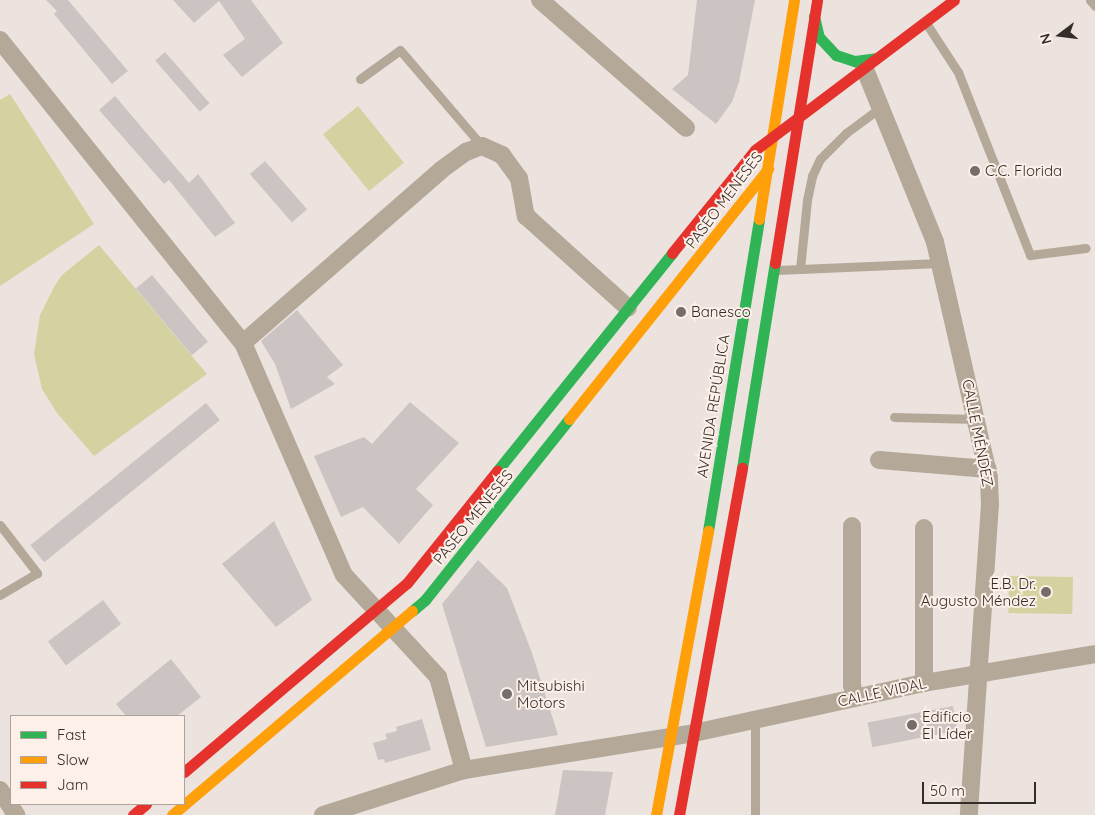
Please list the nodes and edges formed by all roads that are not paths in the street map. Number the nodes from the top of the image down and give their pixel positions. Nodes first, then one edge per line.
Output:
1 (540, 0) edge
2 (794, 0) edge
3 (817, 0) edge
4 (954, 0) edge
5 (1090, 0) edge
6 (1095, 6) edge
7 (814, 15) junction
8 (925, 22) junction
9 (0, 40) edge
10 (870, 63) junction
11 (360, 79) dead end
12 (881, 107) junction
13 (798, 117) junction
14 (686, 128) dead end
15 (772, 136) junction
16 (482, 146) junction
17 (765, 175) junction
18 (1086, 248) dead end
19 (940, 262) junction
20 (800, 269) junction
21 (773, 270) junction
22 (628, 308) junction
23 (243, 343) junction
24 (894, 417) dead end
25 (977, 419) junction
26 (879, 460) dead end
27 (988, 469) junction
28 (0, 525) edge
29 (852, 526) dead end
30 (924, 528) dead end
31 (0, 595) edge
32 (377, 610) junction
33 (392, 630) junction
34 (1095, 654) edge
35 (978, 674) junction
36 (924, 683) junction
37 (856, 698) junction
38 (755, 720) junction
39 (694, 733) junction
40 (670, 736) junction
41 (464, 770) junction
42 (185, 771) edge
43 (0, 790) edge
44 (185, 804) edge
45 (145, 805) edge
46 (184, 805) edge
47 (16, 815) edge
48 (132, 815) edge
49 (172, 815) edge
50 (323, 815) edge
51 (656, 815) edge
52 (680, 815) edge
53 (755, 815) edge
54 (969, 815) edge

1 - 14 street
2 - 15 street, AVENIDA REPÚBLICA
3 - 7 street
4 - 8 street
5 - 6 lane
7 - 10 street
7 - 13 street
8 - 10 street
8 - 18 lane
9 - 23 street
10 - 12 street, CALLE MÉNDEZ
10 - 13 street
11 - 16 lane
12 - 19 street, CALLE MÉNDEZ
12 - 20 lane
13 - 15 street, PASEO MENESES
13 - 17 street, PASEO MENESES
13 - 21 street
15 - 17 street, AVENIDA REPÚBLICA
15 - 22 street, PASEO MENESES
16 - 22 street
16 - 23 street
17 - 33 street, PASEO MENESES
17 - 40 street, AVENIDA REPÚBLICA
19 - 20 lane
19 - 25 street, CALLE MÉNDEZ
20 - 21 lane
21 - 39 street
22 - 32 street, PASEO MENESES
23 - 32 street
24 - 25 lane
25 - 27 street, CALLE MÉNDEZ
26 - 27 street
27 - 35 street, CALLE MÉNDEZ
28 - 31 lane
29 - 37 street
30 - 36 street
32 - 33 street
32 - 42 street, PASEO MENESES
33 - 41 street
33 - 44 street, PASEO MENESES
34 - 35 street, CALLE VIDAL
35 - 36 street, CALLE VIDAL
35 - 54 street, CALLE MÉNDEZ
36 - 37 street, CALLE VIDAL
37 - 38 street, CALLE VIDAL
38 - 39 street, CALLE VIDAL
38 - 53 lane
39 - 40 street, CALLE VIDAL
39 - 52 street
40 - 41 street, CALLE VIDAL
40 - 51 street, AVENIDA REPÚBLICA
41 - 50 street, CALLE VIDAL
43 - 47 street
45 - 48 street
46 - 49 street, PASEO MENESES

